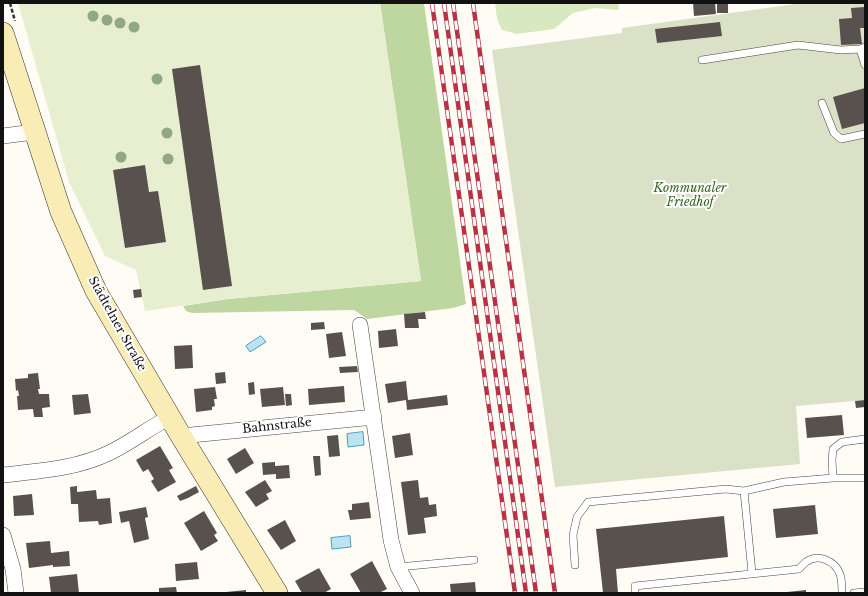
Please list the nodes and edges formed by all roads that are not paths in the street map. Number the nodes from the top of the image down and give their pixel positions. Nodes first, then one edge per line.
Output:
1 (3, 33) edge
2 (862, 48) edge
3 (702, 60) dead end
4 (7, 63) edge
5 (865, 65) edge
6 (822, 103) dead end
7 (34, 132) junction
8 (865, 134) edge
9 (3, 136) edge
10 (360, 325) dead end
11 (170, 417) junction
12 (374, 417) junction
13 (181, 436) junction
14 (865, 439) edge
15 (3, 475) edge
16 (833, 478) junction
17 (865, 478) edge
18 (744, 491) junction
19 (3, 536) edge
20 (474, 560) dead end
21 (575, 565) dead end
22 (398, 567) junction
23 (752, 573) junction
24 (865, 592) edge
25 (16, 593) edge
26 (276, 593) edge
27 (412, 593) edge
28 (635, 593) edge
29 (842, 593) edge
30 (854, 593) edge

1 - 4 street, Städtelner Straße
2 - 3 lane
2 - 5 lane
4 - 7 street, Städtelner Straße
6 - 8 lane
7 - 9 street
7 - 11 street, Städtelner Straße
10 - 12 street
11 - 13 street, Städtelner Straße
11 - 15 street
12 - 13 street, Bahnstraße
12 - 22 street
13 - 26 street, Städtelner Straße
14 - 16 lane
16 - 17 lane
16 - 18 lane
18 - 21 lane
18 - 23 lane
19 - 25 street
20 - 22 lane
22 - 27 street
23 - 28 lane
23 - 29 lane
24 - 30 lane

